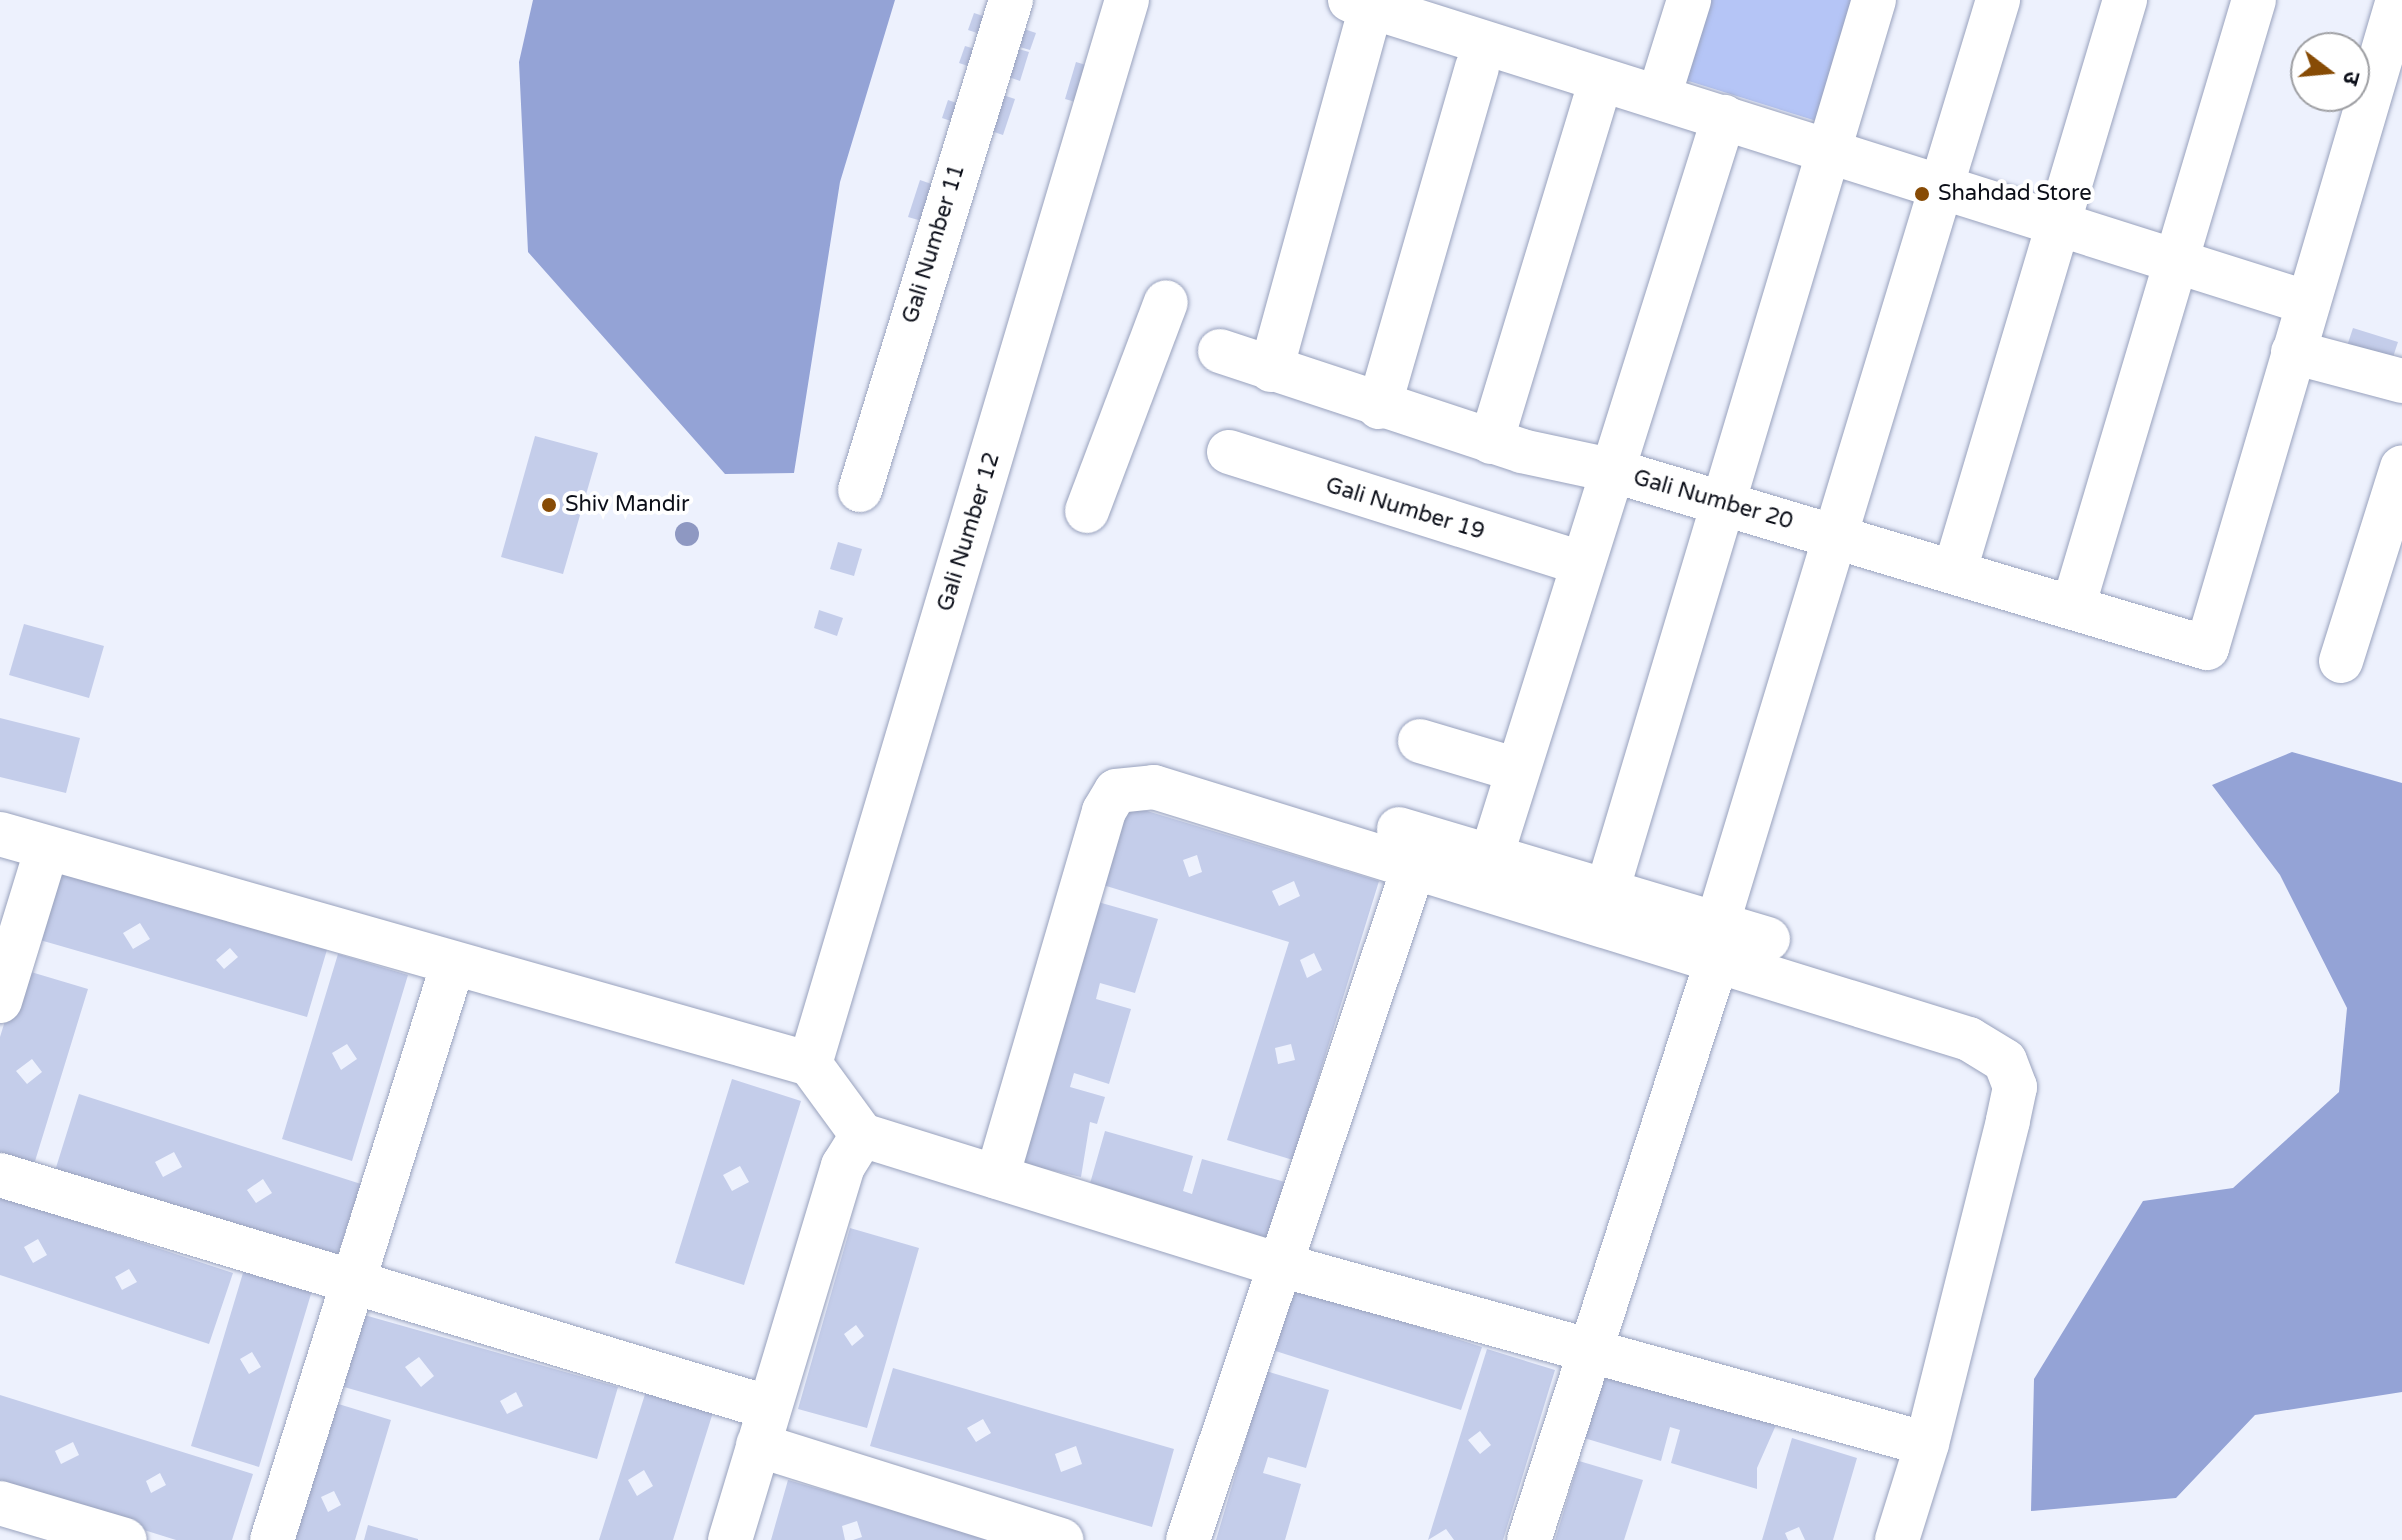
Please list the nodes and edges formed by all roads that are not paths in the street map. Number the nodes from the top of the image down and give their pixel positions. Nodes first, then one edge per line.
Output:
1 (1011, 0) edge
2 (1127, 0) edge
3 (1689, 0) edge
4 (1874, 0) edge
5 (1998, 0) edge
6 (2125, 0) edge
7 (2254, 0) edge
8 (1361, 4) edge
9 (2396, 27) edge
10 (1477, 68) dead end
11 (1659, 96) junction
12 (1596, 97) dead end
13 (1724, 117) junction
14 (1828, 150) junction
15 (1940, 186) junction
16 (2057, 224) junction
17 (2175, 261) junction
18 (1166, 302) dead end
19 (2308, 303) junction
20 (1220, 351) dead end
21 (2293, 352) junction
22 (1271, 370) junction
23 (2402, 381) edge
24 (1379, 407) junction
25 (1491, 442) junction
26 (1229, 452) dead end
27 (2402, 467) edge
28 (1611, 470) junction
29 (860, 490) dead end
30 (1724, 504) junction
31 (1087, 511) dead end
32 (1836, 536) junction
33 (1581, 563) junction
34 (1955, 570) junction
35 (2073, 607) junction
36 (2341, 661) dead end
37 (1420, 741) dead end
38 (1517, 770) junction
39 (1399, 829) dead end
40 (0, 834) edge
41 (47, 848) junction
42 (1491, 857) junction
43 (1412, 872) junction
44 (1607, 891) junction
45 (1768, 939) dead end
46 (1717, 944) junction
47 (453, 964) junction
48 (0, 1001) edge
49 (810, 1064) junction
50 (862, 1135) junction
51 (0, 1175) edge
52 (997, 1177) junction
53 (1277, 1264) junction
54 (352, 1285) junction
55 (1587, 1351) junction
56 (764, 1426) junction
57 (1927, 1444) junction
58 (0, 1503) edge
59 (71, 1532) edge
60 (125, 1540) edge
61 (272, 1540) edge
62 (730, 1540) edge
63 (1062, 1540) edge
64 (1188, 1540) edge
65 (1529, 1540) edge
66 (1897, 1540) edge

1 - 29 street, Gali Number 11
2 - 49 street, Gali Number 12
3 - 11 street
4 - 14 street
5 - 15 street
6 - 16 street
7 - 17 street
8 - 11 street
8 - 22 street
9 - 19 street
10 - 24 street
11 - 13 street
12 - 25 street
13 - 14 street
13 - 28 street
14 - 15 street
14 - 30 street
15 - 16 street
15 - 32 street
16 - 17 street
16 - 34 street
17 - 19 street
17 - 35 street
18 - 31 street
19 - 21 street
20 - 22 street, Gali Number 20
21 - 23 street
21 - 35 street, Gali Number 20
22 - 24 street, Gali Number 20
24 - 25 street, Gali Number 20
25 - 28 street, Gali Number 20
26 - 33 street, Gali Number 19
27 - 36 street
28 - 30 street, Gali Number 20
28 - 33 street
30 - 32 street, Gali Number 20
30 - 44 street
32 - 34 street, Gali Number 20
32 - 46 street
33 - 38 street
34 - 35 street, Gali Number 20
37 - 38 street
38 - 42 street
39 - 42 street
40 - 41 street
41 - 47 street
41 - 48 street
42 - 44 street
43 - 46 street
43 - 52 street
43 - 53 street
44 - 46 street
45 - 46 street
46 - 55 street
46 - 57 street
47 - 49 street
47 - 54 street
49 - 50 street
50 - 52 street
50 - 56 street
51 - 54 street
52 - 53 street
53 - 55 street
53 - 64 street
54 - 56 street
54 - 61 street
55 - 57 street
55 - 65 street
56 - 62 street
56 - 63 street
57 - 66 street
58 - 59 street
59 - 60 street

